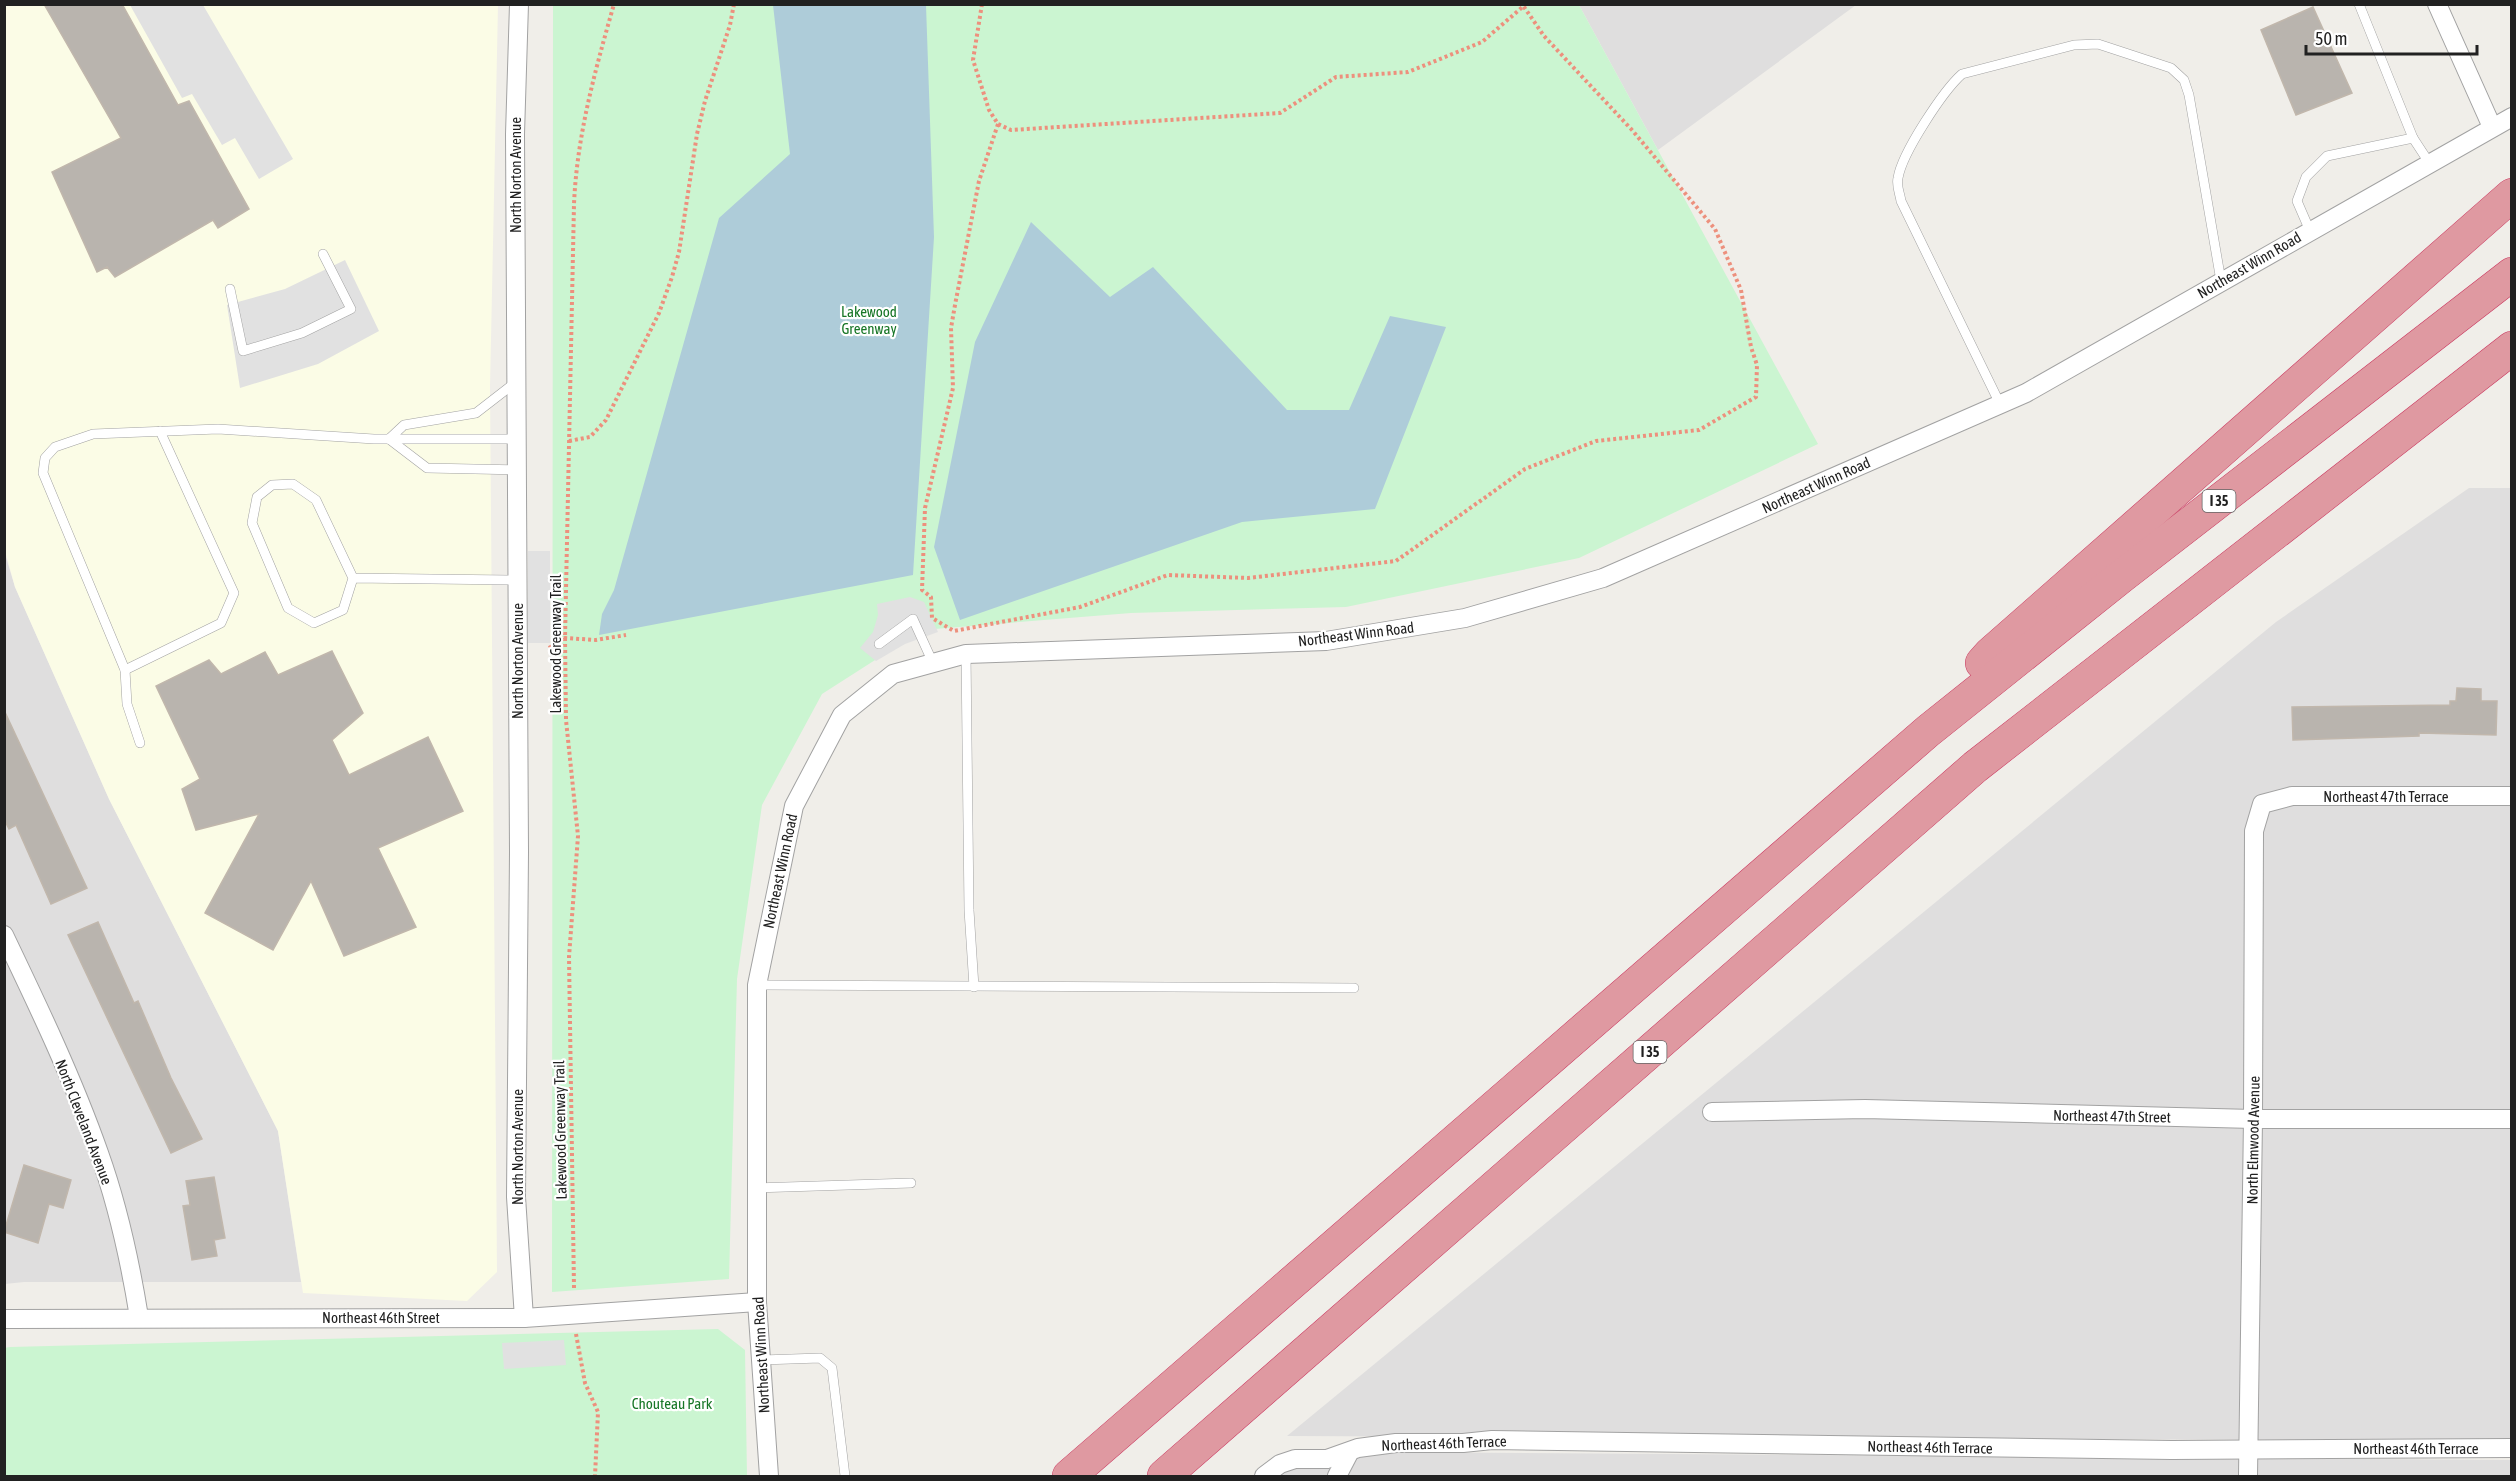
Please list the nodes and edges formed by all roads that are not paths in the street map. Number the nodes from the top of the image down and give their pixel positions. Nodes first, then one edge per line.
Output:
1 (519, 4) edge
2 (2359, 4) edge
3 (2437, 4) edge
4 (2511, 117) edge
5 (2492, 127) junction
6 (2413, 138) junction
7 (2430, 164) junction
8 (2511, 195) edge
9 (2310, 231) junction
10 (323, 254) dead end
11 (2511, 274) edge
12 (2221, 281) junction
13 (230, 289) dead end
14 (2511, 348) edge
15 (2511, 373) edge
16 (516, 382) junction
17 (2000, 404) junction
18 (160, 431) junction
19 (389, 439) junction
20 (516, 439) junction
21 (2374, 458) junction
22 (516, 470) junction
23 (353, 578) junction
24 (517, 580) junction
25 (879, 644) dead end
26 (966, 654) junction
27 (933, 663) junction
28 (125, 670) junction
29 (1928, 731) junction
30 (140, 743) dead end
31 (2511, 796) edge
32 (2262, 804) joint
33 (6, 942) edge
34 (757, 985) junction
35 (974, 987) junction
36 (1354, 988) dead end
37 (1712, 1112) dead end
38 (2253, 1119) junction
39 (2511, 1119) edge
40 (911, 1183) dead end
41 (756, 1188) junction
42 (757, 1302) junction
43 (139, 1317) junction
44 (524, 1318) junction
45 (4, 1319) edge
46 (760, 1360) junction
47 (2511, 1448) edge
48 (2248, 1450) junction
49 (1349, 1453) junction
50 (769, 1476) edge
51 (845, 1476) edge
52 (1070, 1476) edge
53 (1164, 1476) edge
54 (1264, 1476) edge
55 (1337, 1476) edge
56 (2248, 1476) edge

1 - 16 street, North Norton Avenue
2 - 6 lane
3 - 5 street
4 - 5 street, Northeast Winn Road
5 - 7 street, Northeast Winn Road
6 - 7 lane
6 - 9 lane
7 - 9 street, Northeast Winn Road
8 - 29 highway
9 - 12 street, Northeast Winn Road
10 - 13 lane
11 - 29 highway, I 35
12 - 17 street, Northeast Winn Road
12 - 17 lane
14 - 21 highway, I 35
15 - 21 highway
16 - 19 lane
16 - 20 street, North Norton Avenue
17 - 26 street, Northeast Winn Road
18 - 19 lane
18 - 28 lane
18 - 28 lane
19 - 20 lane
19 - 22 lane
20 - 22 street, North Norton Avenue
21 - 53 highway, I 35
22 - 24 street, North Norton Avenue
23 - 23 lane
23 - 24 lane
24 - 44 street, North Norton Avenue
25 - 27 lane
26 - 27 street, Northeast Winn Road
26 - 35 lane
27 - 34 street, Northeast Winn Road
28 - 30 lane
29 - 52 highway, I 35
31 - 32 street, Northeast 47th Terrace
32 - 38 street, North Elmwood Avenue
33 - 43 street, North Cleveland Avenue
34 - 35 lane
34 - 41 street, Northeast Winn Road
35 - 36 lane
37 - 38 street, Northeast 47th Street
38 - 39 street, Northeast 47th Street
38 - 48 street, North Elmwood Avenue
40 - 41 lane
41 - 42 street, Northeast Winn Road
42 - 44 street, Northeast 46th Street
42 - 46 street, Northeast Winn Road
43 - 44 street, Northeast 46th Street
43 - 45 street, Northeast 46th Street
46 - 50 street, Northeast Winn Road
46 - 51 lane
47 - 48 street, Northeast 46th Terrace
48 - 49 street, Northeast 46th Terrace
48 - 56 street, North Elmwood Avenue
49 - 54 street, Northeast 46th Terrace
49 - 55 street

